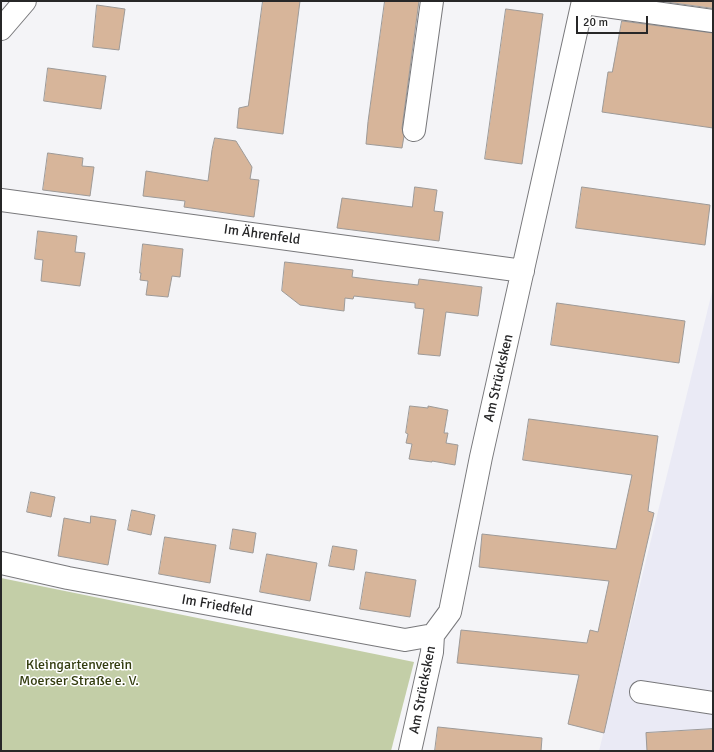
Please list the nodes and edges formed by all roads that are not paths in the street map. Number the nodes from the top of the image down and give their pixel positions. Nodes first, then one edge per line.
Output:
1 (25, 1) edge
2 (432, 1) edge
3 (584, 2) edge
4 (713, 21) edge
5 (1, 29) edge
6 (414, 130) dead end
7 (1, 200) edge
8 (523, 271) junction
9 (1, 564) edge
10 (433, 635) junction
11 (641, 692) dead end
12 (713, 703) edge
13 (410, 751) edge

1 - 5 street
2 - 6 street
3 - 4 street
3 - 8 street, Am Strücksken
7 - 8 street, Im Ährenfeld
8 - 10 street, Am Strücksken
9 - 10 street, Im Friedfeld
10 - 13 street, Am Strücksken
11 - 12 street

